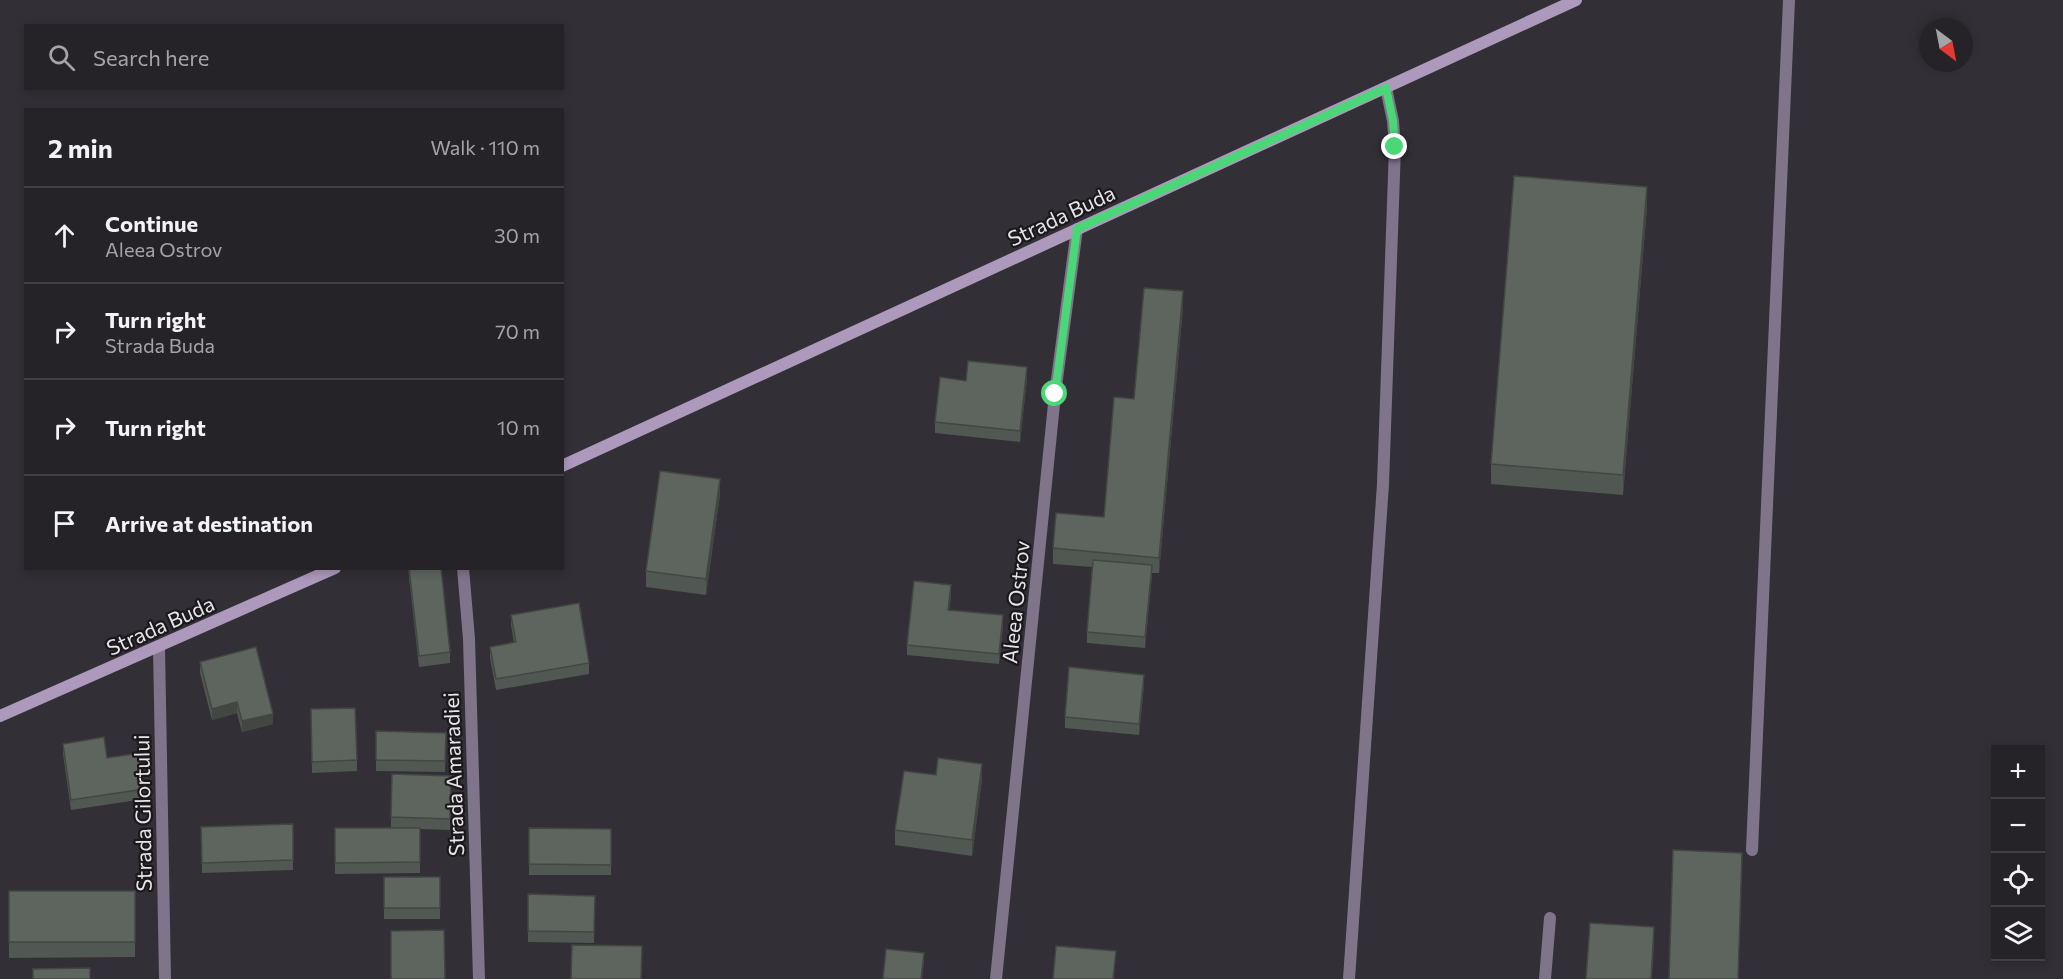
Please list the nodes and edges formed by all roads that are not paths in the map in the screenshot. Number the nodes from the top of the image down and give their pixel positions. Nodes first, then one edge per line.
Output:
1 (1576, 0) edge
2 (1789, 0) edge
3 (1386, 88) junction
4 (1077, 229) junction
5 (564, 465) edge
6 (331, 570) edge
7 (463, 570) edge
8 (159, 647) junction
9 (0, 716) edge
10 (1752, 850) dead end
11 (1550, 918) dead end
12 (165, 979) edge
13 (478, 979) edge
14 (996, 979) edge
15 (1349, 979) edge
16 (1545, 979) edge

1 - 3 main road, Strada Buda
2 - 10 street
3 - 4 main road, Strada Buda
3 - 15 street
4 - 5 main road, Strada Buda
4 - 14 street, Aleea Ostrov
6 - 8 main road, Strada Buda
7 - 13 street, Strada Amaradiei
8 - 9 main road, Strada Buda
8 - 12 street, Strada Gilortului
11 - 16 street

